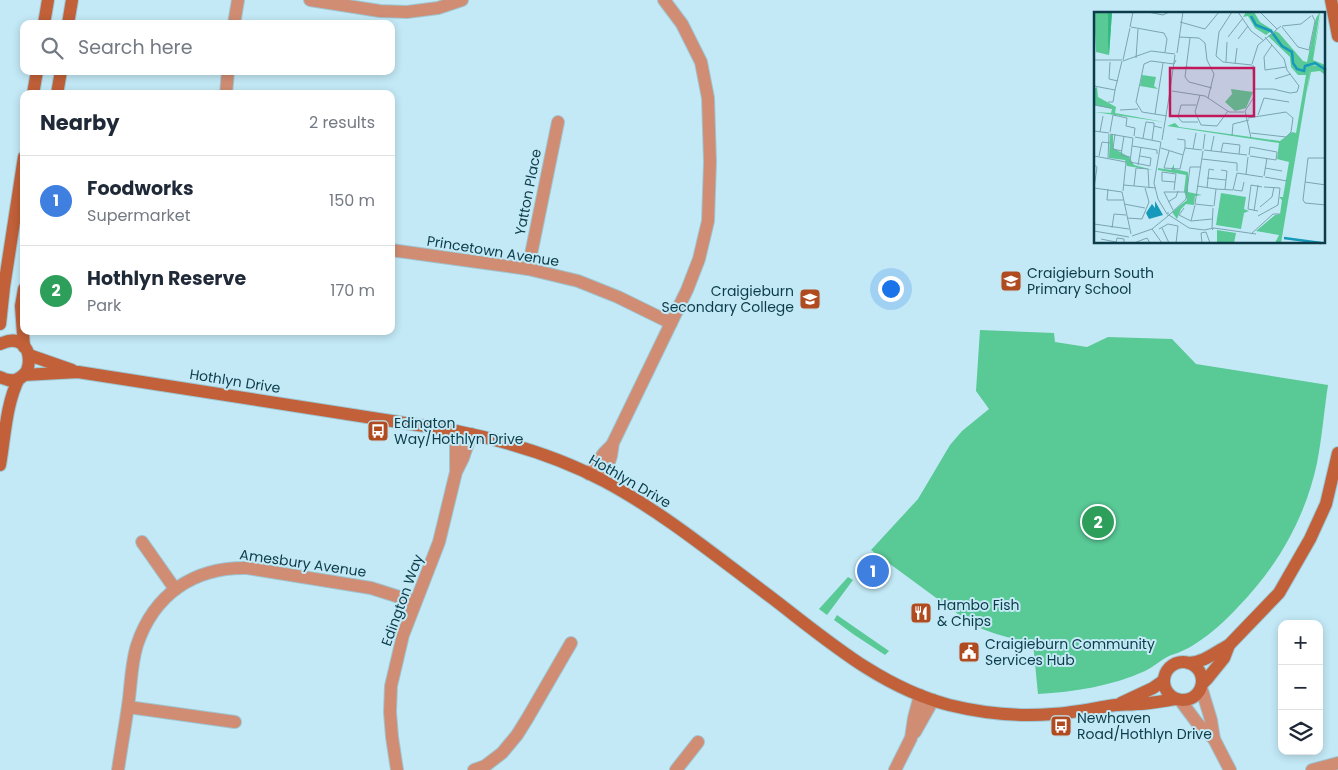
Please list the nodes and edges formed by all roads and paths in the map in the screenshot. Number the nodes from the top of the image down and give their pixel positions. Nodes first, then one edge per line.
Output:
1 (48, 0) edge
2 (72, 0) edge
3 (238, 0) edge
4 (310, 0) edge
5 (462, 0) edge
6 (664, 0) edge
7 (1331, 0) edge
8 (45, 20) edge
9 (69, 20) edge
10 (235, 20) edge
11 (1338, 36) edge
12 (36, 75) edge
13 (60, 75) edge
14 (228, 75) edge
15 (34, 90) edge
16 (58, 90) edge
17 (226, 90) edge
18 (558, 122) dead end
19 (20, 183) edge
20 (395, 251) edge
21 (528, 269) junction
22 (671, 323) junction
23 (0, 324) edge
24 (25, 335) edge
25 (0, 344) edge
26 (27, 351) junction
27 (78, 372) junction
28 (21, 376) junction
29 (0, 377) edge
30 (456, 431) junction
31 (471, 434) junction
32 (613, 443) junction
33 (1338, 453) edge
34 (0, 465) edge
35 (456, 472) junction
36 (589, 474) junction
37 (603, 480) junction
38 (142, 542) dead end
39 (175, 588) junction
40 (415, 602) junction
41 (571, 643) dead end
42 (1229, 646) junction
43 (1189, 663) junction
44 (1164, 681) junction
45 (1201, 685) junction
46 (920, 696) junction
47 (934, 700) junction
48 (1178, 700) junction
49 (1118, 704) junction
50 (128, 707) junction
51 (235, 722) dead end
52 (911, 738) junction
53 (1214, 740) junction
54 (698, 742) dead end
55 (1338, 763) edge
56 (118, 770) edge
57 (397, 770) edge
58 (474, 770) edge
59 (676, 770) edge
60 (895, 770) edge
61 (1230, 770) edge
62 (1312, 770) edge

1 - 8 street
2 - 9 street
3 - 10 street
4 - 5 street
6 - 22 street
7 - 11 street
12 - 15 street
13 - 16 street
14 - 17 street
18 - 21 street, Yatton Place
19 - 23 street
20 - 21 street, Princetown Avenue
21 - 22 street, Princetown Avenue
22 - 32 street
24 - 26 street
25 - 26 street, Hothlyn Drive
26 - 27 street, Hothlyn Drive
26 - 28 street
27 - 28 street, Hothlyn Drive
27 - 30 street, Hothlyn Drive
28 - 29 street, Hothlyn Drive
28 - 34 street
30 - 31 street, Hothlyn Drive
30 - 35 street, Edington Way
31 - 35 street, Edington Way
31 - 36 street, Hothlyn Drive
32 - 36 street
32 - 37 street
33 - 42 street
35 - 40 street, Edington Way
36 - 37 street, Hothlyn Drive
37 - 46 street, Hothlyn Drive
38 - 39 street
39 - 40 street, Amesbury Avenue
39 - 50 street, Amesbury Avenue
40 - 57 street, Edington Way
41 - 58 street
42 - 43 street
42 - 45 street
43 - 44 street
43 - 45 street
44 - 48 street
44 - 49 street, Hothlyn Drive
45 - 48 street
45 - 53 street
46 - 47 street, Hothlyn Drive
46 - 52 street
47 - 49 street, Hothlyn Drive
47 - 52 street
48 - 49 street, Hothlyn Drive
48 - 53 street
50 - 51 street
50 - 56 street, Amesbury Avenue
52 - 60 street
53 - 61 street
54 - 59 street
55 - 62 street

